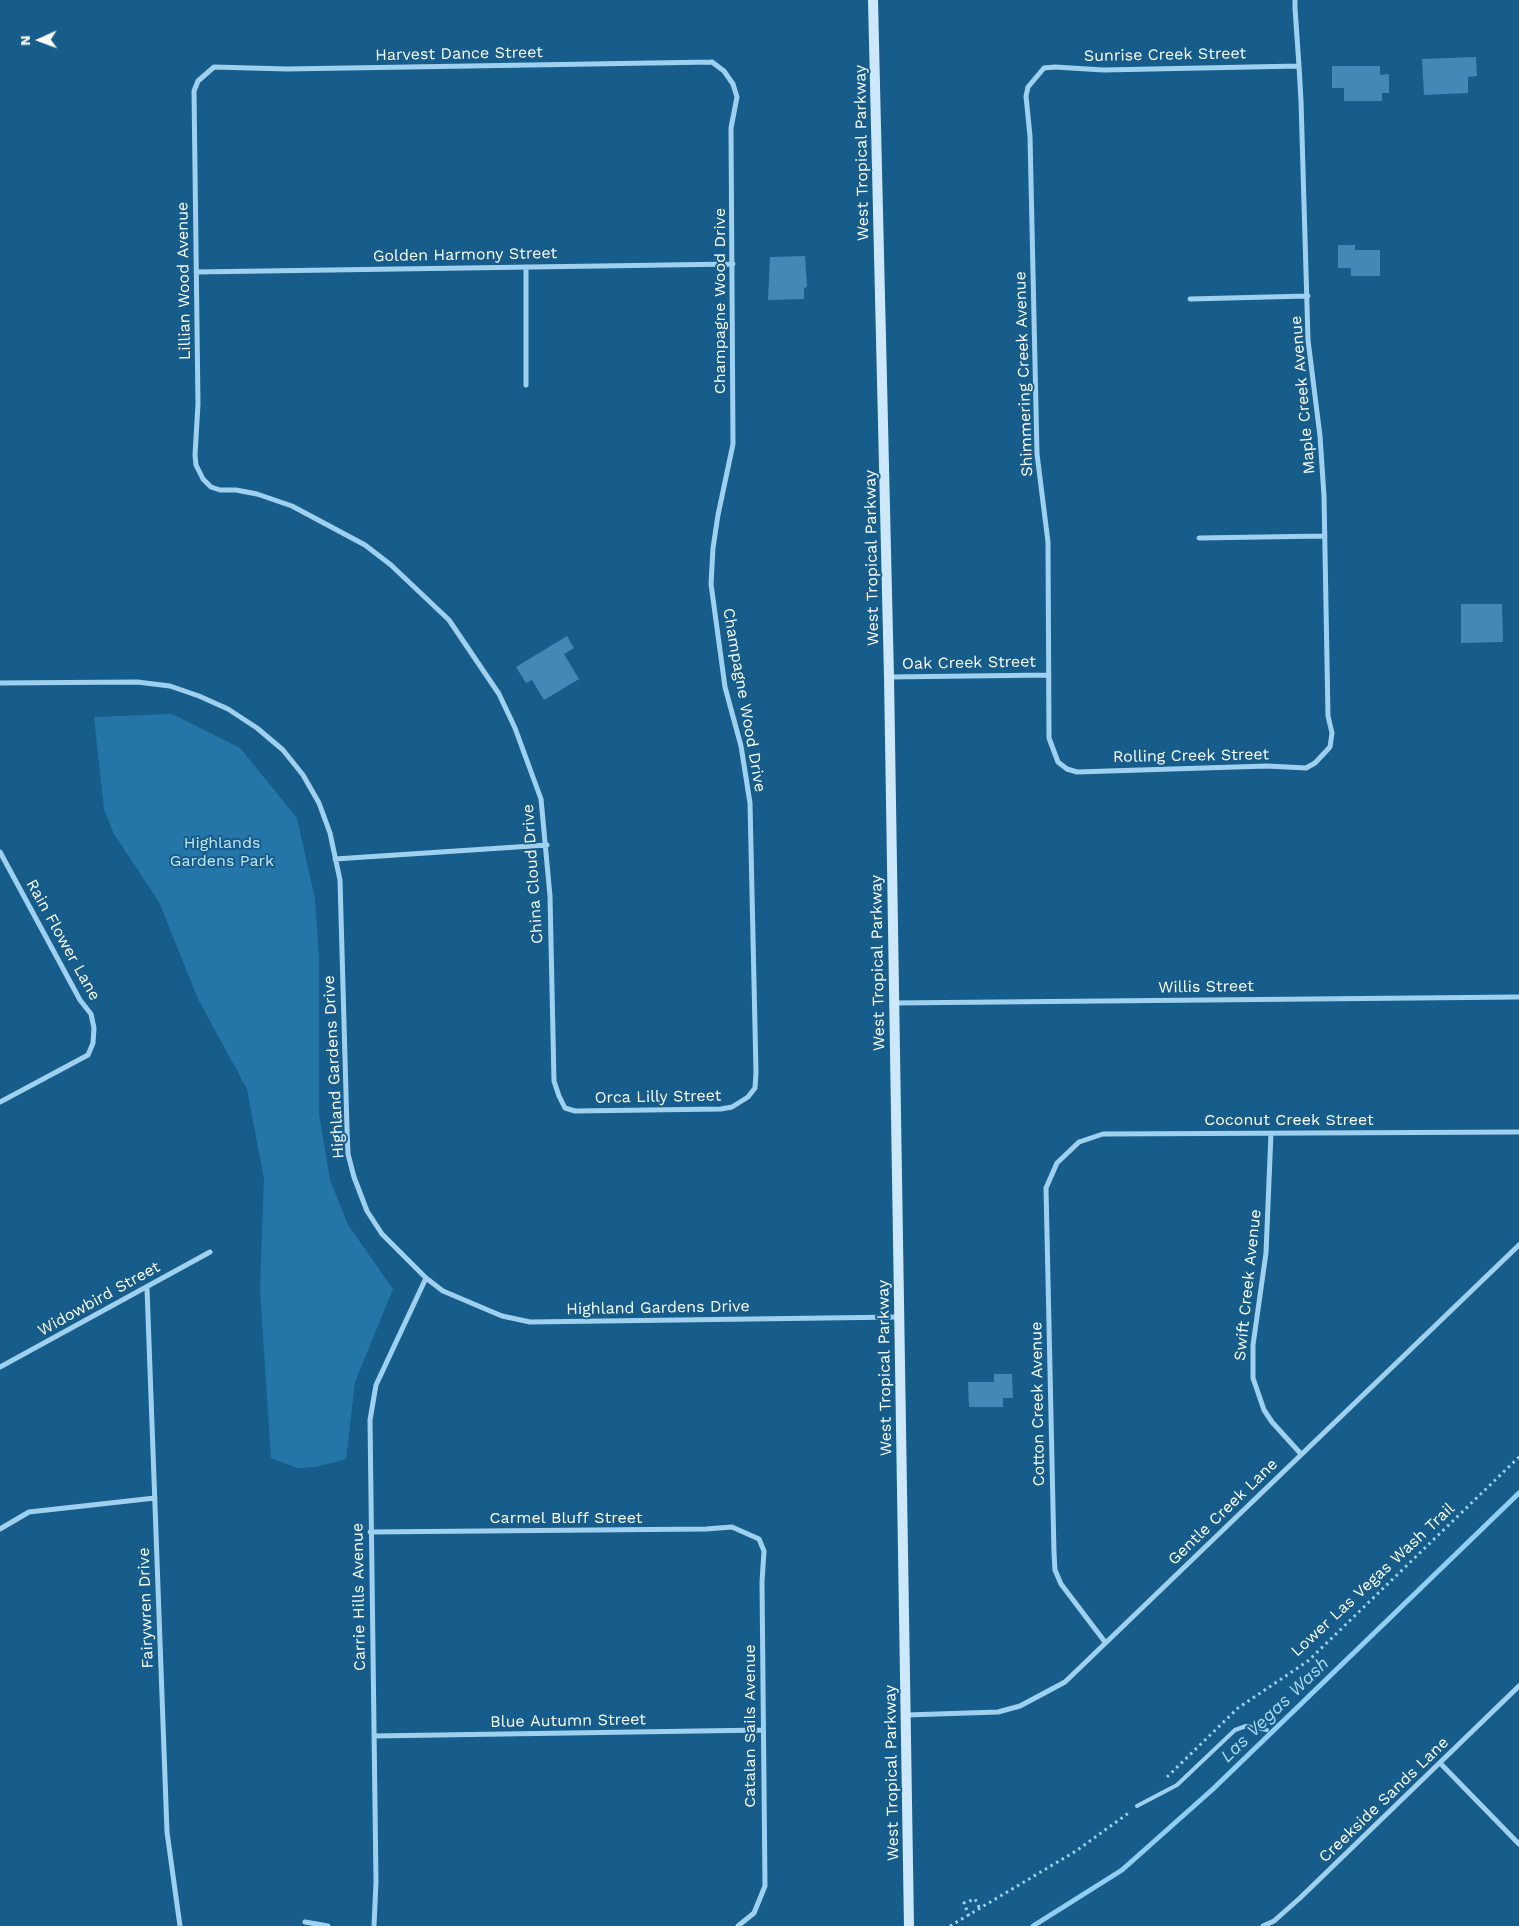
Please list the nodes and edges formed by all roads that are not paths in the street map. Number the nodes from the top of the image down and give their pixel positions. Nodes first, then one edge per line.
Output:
1 (873, 0) edge
2 (1295, 0) edge
3 (1299, 66) junction
4 (724, 71) joint
5 (1035, 76) joint
6 (198, 81) joint
7 (733, 264) junction
8 (526, 267) junction
9 (196, 272) junction
10 (1308, 296) junction
11 (1190, 299) dead end
12 (526, 385) dead end
13 (203, 479) joint
14 (1324, 536) junction
15 (1199, 538) dead end
16 (1049, 675) junction
17 (889, 677) junction
18 (0, 684) edge
19 (1324, 755) joint
20 (1058, 762) joint
21 (547, 845) junction
22 (0, 852) edge
23 (335, 859) junction
24 (1519, 996) edge
25 (894, 1003) junction
26 (748, 1097) joint
27 (0, 1102) edge
28 (565, 1108) joint
29 (1519, 1132) edge
30 (1271, 1133) junction
31 (1065, 1154) joint
32 (1519, 1245) edge
33 (210, 1252) dead end
34 (426, 1278) junction
35 (147, 1288) junction
36 (900, 1317) junction
37 (0, 1367) edge
38 (1301, 1454) junction
39 (155, 1498) junction
40 (0, 1529) edge
41 (370, 1532) junction
42 (759, 1539) joint
43 (1105, 1642) junction
44 (1519, 1686) edge
45 (905, 1715) junction
46 (763, 1730) junction
47 (1267, 1730) dead end
48 (374, 1736) junction
49 (1440, 1763) junction
50 (1137, 1806) road end
51 (1519, 1844) edge
52 (305, 1922) dead end
53 (180, 1926) edge
54 (328, 1926) edge
55 (374, 1926) edge
56 (738, 1926) edge
57 (910, 1926) edge
58 (1263, 1926) edge

1 - 17 main road, West Tropical Parkway
2 - 3 street, Maple Creek Avenue
3 - 5 street, Sunrise Creek Street
3 - 10 street, Maple Creek Avenue
4 - 6 street, Harvest Dance Street
4 - 7 street, Champagne Wood Drive
5 - 16 street, Shimmering Creek Avenue
6 - 9 street, Lillian Wood Avenue
7 - 8 street, Golden Harmony Street
7 - 26 street, Champagne Wood Drive
8 - 9 street, Golden Harmony Street
8 - 12 street
9 - 13 street, Lillian Wood Avenue
10 - 11 street
10 - 14 street, Maple Creek Avenue
13 - 21 street, China Cloud Drive
14 - 15 street
14 - 19 street, Maple Creek Avenue
16 - 17 street, Oak Creek Street
16 - 20 street, Shimmering Creek Avenue
17 - 25 main road, West Tropical Parkway
18 - 23 street, Highland Gardens Drive
19 - 20 street, Rolling Creek Street
21 - 23 street
21 - 28 street, China Cloud Drive
22 - 27 street, Rain Flower Lane
23 - 34 street, Highland Gardens Drive
24 - 25 street, Willis Street
25 - 36 main road, West Tropical Parkway
26 - 28 street, Orca Lilly Street
29 - 30 street, Coconut Creek Street
30 - 31 street, Coconut Creek Street
30 - 38 street, Swift Creek Avenue
31 - 43 street, Cotton Creek Avenue
32 - 38 street, Gentle Creek Lane
33 - 35 street, Widowbird Street
34 - 36 street, Highland Gardens Drive
34 - 41 street, Carrie Hills Avenue
35 - 37 street, Widowbird Street
35 - 39 street, Fairywren Drive
36 - 45 main road, West Tropical Parkway
38 - 43 street, Gentle Creek Lane
39 - 40 street
39 - 53 street, Fairywren Drive
41 - 42 street, Carmel Bluff Street
41 - 48 street, Carrie Hills Avenue
42 - 46 street, Catalan Sails Avenue
43 - 45 street, Gentle Creek Lane
44 - 49 street, Creekside Sands Lane
45 - 57 main road, West Tropical Parkway
46 - 48 street, Blue Autumn Street
46 - 56 street, Catalan Sails Avenue
47 - 50 lane
48 - 55 street, Carrie Hills Avenue
49 - 51 street
49 - 58 street, Creekside Sands Lane
52 - 54 street

